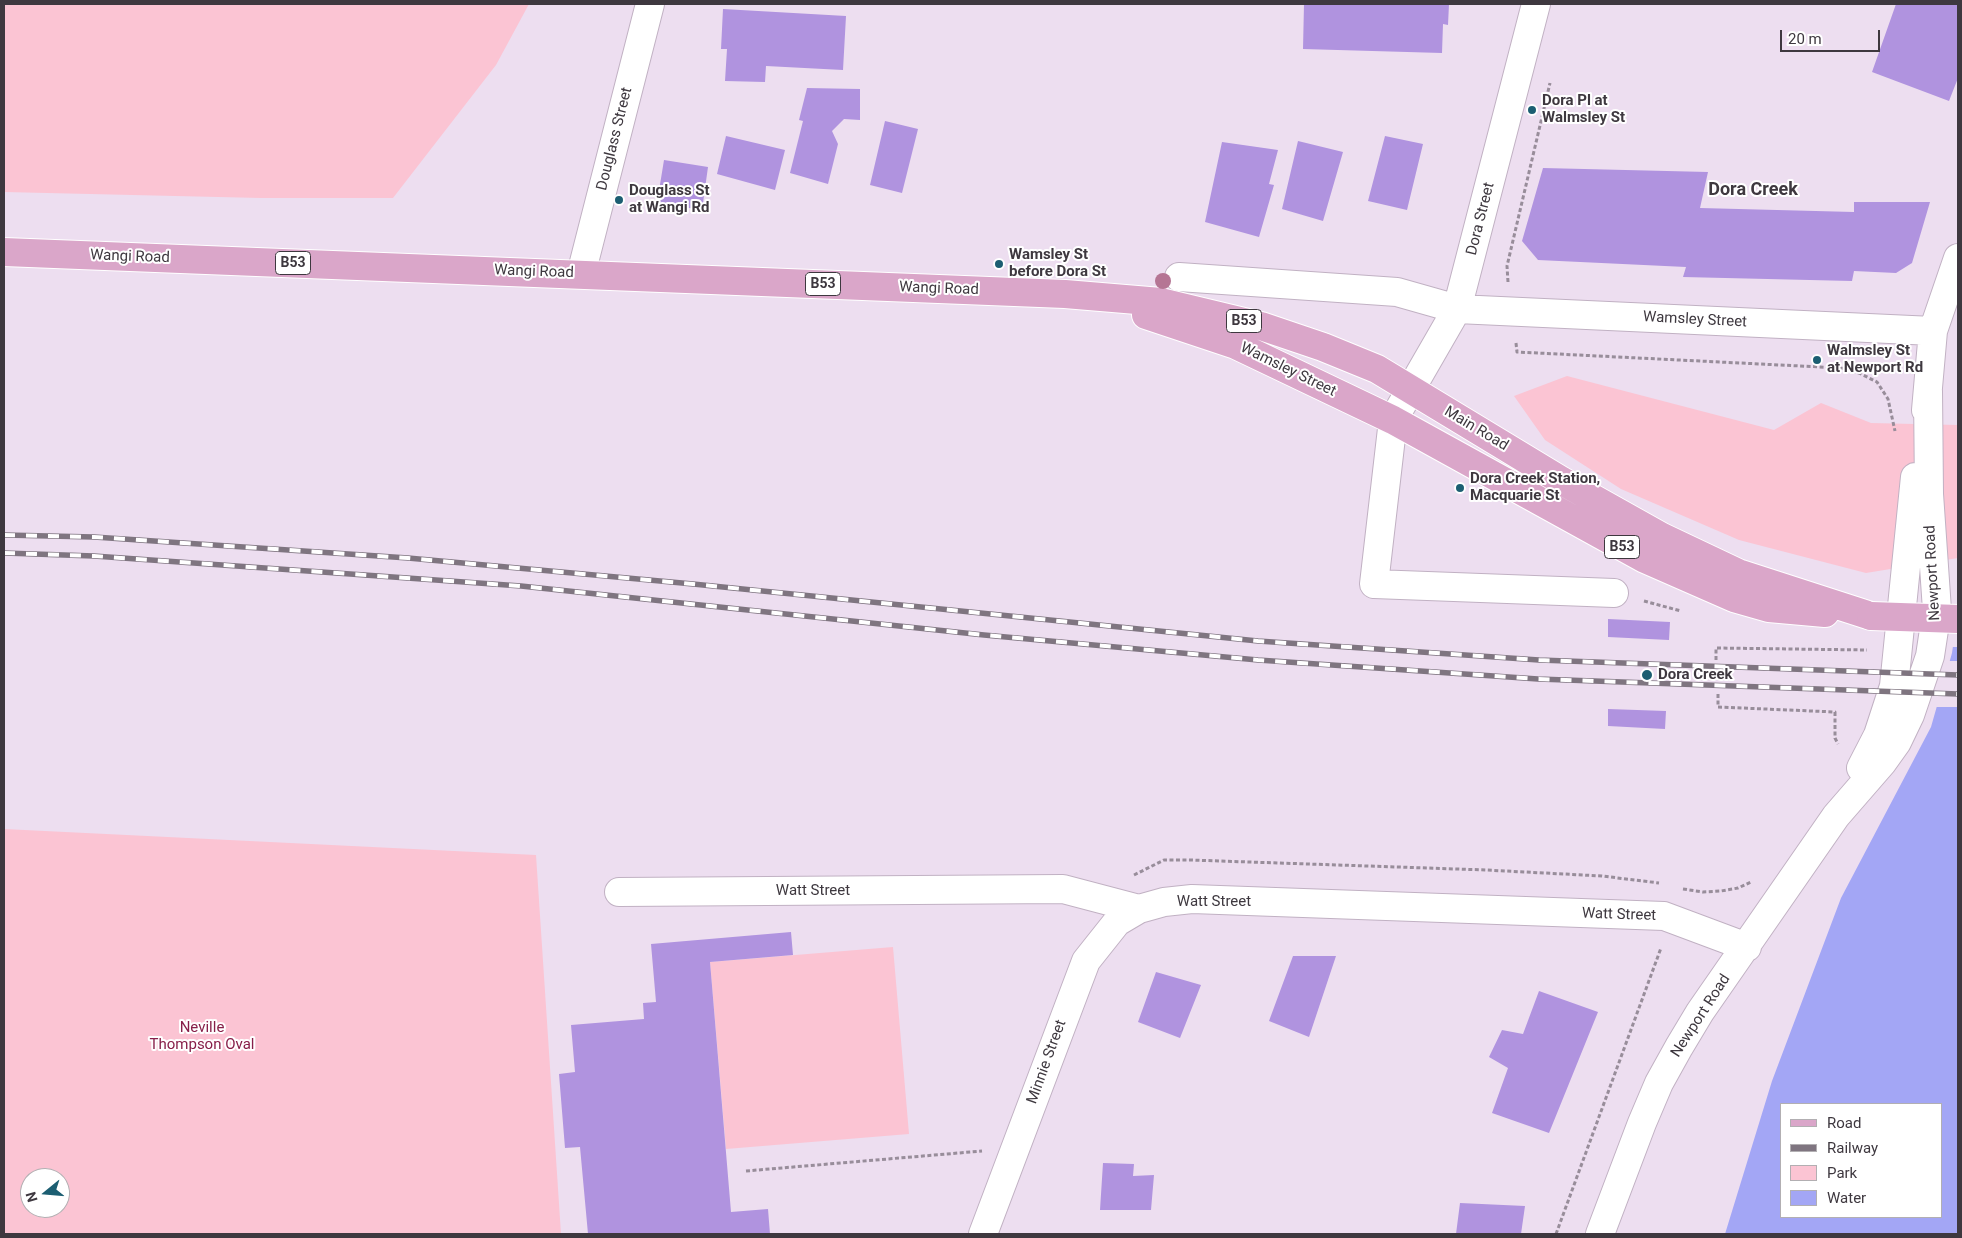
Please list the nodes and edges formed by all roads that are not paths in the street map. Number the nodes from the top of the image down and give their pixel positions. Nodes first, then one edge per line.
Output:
1 (650, 4) edge
2 (1536, 4) edge
3 (4, 252) edge
4 (1958, 258) edge
5 (581, 274) junction
6 (1179, 276) dead end
7 (1065, 294) junction
8 (1457, 309) junction
9 (1933, 331) junction
10 (1411, 389) junction
11 (1393, 420) junction
12 (1614, 593) dead end
13 (1871, 616) junction
14 (1958, 619) edge
15 (619, 892) dead end
16 (1139, 909) junction
17 (1747, 947) junction
18 (983, 1234) edge
19 (1600, 1234) edge

1 - 5 street, Douglass Street
2 - 8 street, Dora Street
3 - 5 main road, Wangi Road / B53
4 - 9 street, Newport Road
5 - 7 main road, Wangi Road / B53
6 - 8 street, Wamsley Street
7 - 10 main road, Main Road / B53
7 - 11 main road, Wamsley Street / B53
8 - 9 street, Wamsley Street
8 - 10 street, Dora Street
9 - 17 street, Newport Road
10 - 11 street, Dora Street
10 - 13 main road, Main Road / B53
11 - 12 street
11 - 13 main road, Main Road / B53
13 - 14 main road, Main Road / B53, bridge
15 - 16 street, Watt Street
16 - 17 street, Watt Street
16 - 18 street, Minnie Street
17 - 19 street, Newport Road

